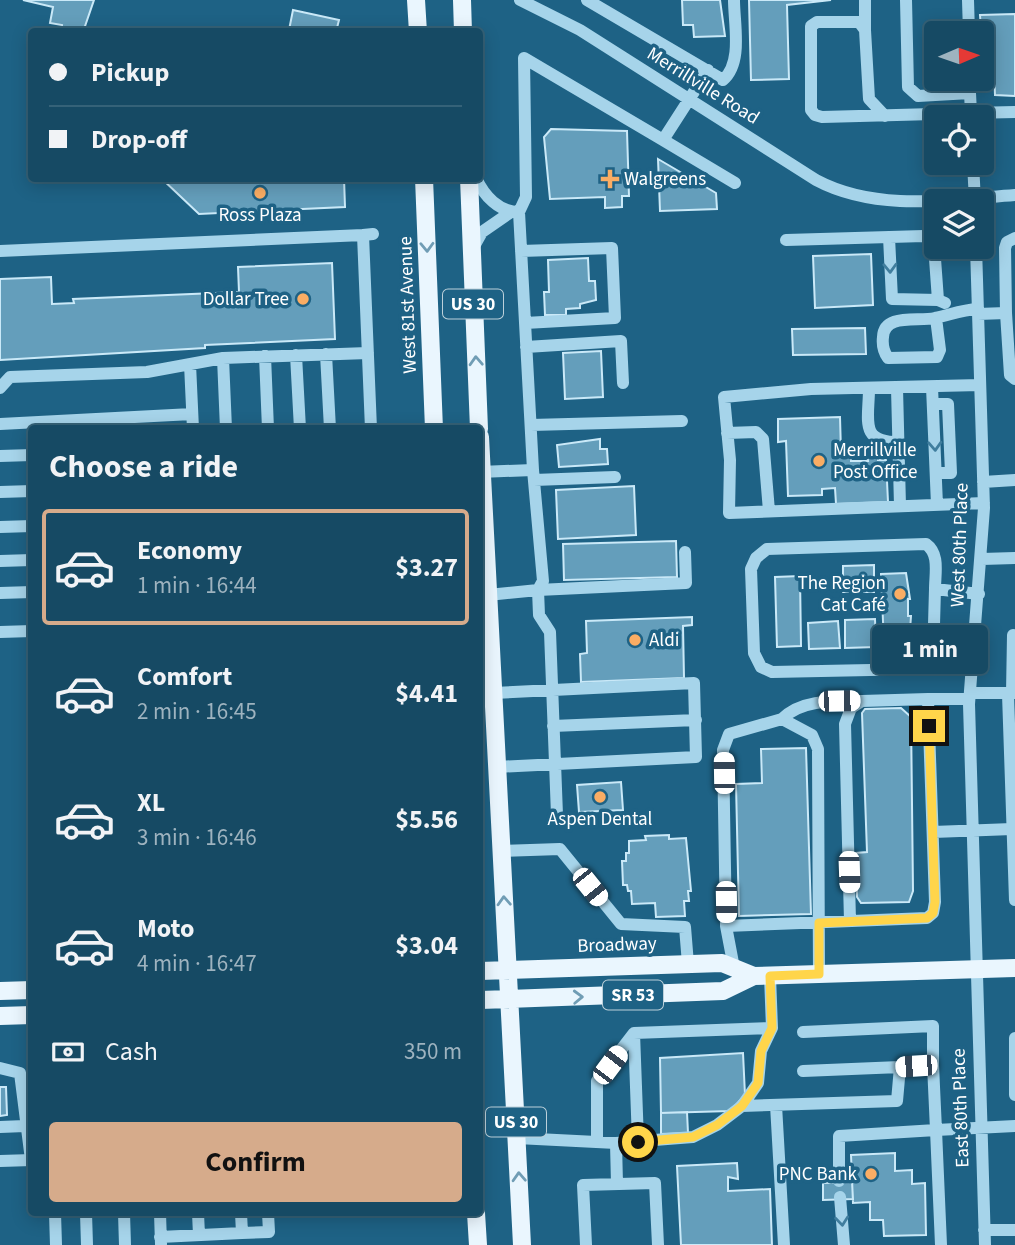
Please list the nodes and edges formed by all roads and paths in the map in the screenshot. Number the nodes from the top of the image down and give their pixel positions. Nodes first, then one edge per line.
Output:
1 (416, 0) edge
2 (462, 0) edge
3 (520, 0) edge
4 (587, 0) edge
5 (734, 0) edge
6 (865, 0) edge
7 (906, 0) edge
8 (968, 0) edge
9 (969, 21) edge
10 (418, 28) edge
11 (463, 28) edge
12 (865, 30) junction
13 (708, 71) junction
14 (970, 93) joint
15 (688, 100) junction
16 (971, 105) edge
17 (1015, 112) edge
18 (994, 113) edge
19 (885, 116) junction
20 (924, 116) edge
21 (663, 140) junction
22 (424, 182) edge
23 (468, 182) edge
24 (479, 182) edge
25 (736, 183) dead end
26 (1015, 195) edge
27 (994, 198) edge
28 (924, 200) edge
29 (515, 212) junction
30 (889, 237) junction
31 (1015, 238) edge
32 (786, 240) dead end
33 (0, 251) edge
34 (471, 251) junction
35 (521, 251) junction
36 (976, 259) edge
37 (938, 300) junction
38 (958, 310) junction
39 (978, 312) junction
40 (1006, 313) junction
41 (936, 318) junction
42 (525, 323) junction
43 (526, 347) junction
44 (368, 353) junction
45 (326, 354) junction
46 (296, 355) junction
47 (265, 356) junction
48 (223, 358) junction
49 (190, 364) junction
50 (1015, 379) edge
51 (622, 383) dead end
52 (980, 385) junction
53 (932, 387) junction
54 (0, 388) edge
55 (869, 388) junction
56 (897, 388) junction
57 (192, 414) junction
58 (682, 421) dead end
59 (0, 424) edge
60 (193, 425) edge
61 (226, 425) edge
62 (268, 425) edge
63 (300, 425) edge
64 (330, 425) edge
65 (371, 425) edge
66 (435, 425) edge
67 (479, 425) edge
68 (531, 425) junction
69 (727, 433) junction
70 (898, 442) junction
71 (28, 455) edge
72 (0, 456) edge
73 (483, 472) edge
74 (533, 475) junction
75 (615, 477) dead end
76 (1015, 480) edge
77 (983, 482) junction
78 (28, 491) edge
79 (0, 492) edge
80 (984, 503) junction
81 (937, 505) junction
82 (900, 506) junction
83 (769, 511) junction
84 (483, 518) edge
85 (28, 526) edge
86 (0, 527) edge
87 (685, 552) dead end
88 (1015, 558) edge
89 (982, 559) junction
90 (28, 560) edge
91 (0, 561) edge
92 (935, 589) junction
93 (538, 590) junction
94 (28, 592) edge
95 (0, 593) edge
96 (979, 594) junction
97 (488, 595) junction
98 (28, 631) edge
99 (0, 632) edge
100 (1013, 635) dead end
101 (551, 691) junction
102 (493, 693) junction
103 (1012, 693) edge
104 (970, 696) junction
105 (928, 699) junction
106 (862, 701) junction
107 (782, 719) junction
108 (696, 720) junction
109 (553, 726) junction
110 (555, 764) junction
111 (497, 767) junction
112 (557, 815) dead end
113 (1012, 829) junction
114 (973, 831) junction
115 (933, 832) junction
116 (502, 851) junction
117 (1015, 900) edge
118 (850, 921) junction
119 (819, 923) junction
120 (726, 926) junction
121 (688, 964) junction
122 (734, 968) junction
123 (1015, 968) edge
124 (508, 969) junction
125 (977, 970) junction
126 (483, 971) edge
127 (819, 974) junction
128 (762, 976) junction
129 (28, 990) edge
130 (0, 991) edge
131 (509, 999) junction
132 (483, 1000) edge
133 (28, 1015) edge
134 (0, 1016) edge
135 (772, 1028) junction
136 (803, 1032) dead end
137 (634, 1033) junction
138 (1015, 1038) edge
139 (933, 1065) junction
140 (900, 1067) junction
141 (0, 1068) edge
142 (803, 1071) dead end
143 (1015, 1095) edge
144 (775, 1105) junction
145 (742, 1106) junction
146 (25, 1126) junction
147 (1015, 1126) edge
148 (0, 1127) edge
149 (981, 1128) junction
150 (936, 1130) junction
151 (517, 1138) junction
152 (597, 1142) junction
153 (638, 1142) junction
154 (28, 1143) edge
155 (616, 1143) junction
156 (28, 1160) edge
157 (0, 1161) edge
158 (839, 1181) dead end
159 (617, 1184) junction
160 (840, 1197) dead end
161 (55, 1216) edge
162 (86, 1216) edge
163 (124, 1216) edge
164 (160, 1216) edge
165 (198, 1216) edge
166 (242, 1216) edge
167 (268, 1216) edge
168 (476, 1216) edge
169 (984, 1230) junction
170 (1015, 1230) edge
171 (242, 1233) junction
172 (199, 1235) junction
173 (161, 1241) edge
174 (56, 1245) edge
175 (88, 1245) edge
176 (125, 1245) edge
177 (478, 1245) edge
178 (522, 1245) edge
179 (586, 1245) edge
180 (658, 1245) edge
181 (784, 1245) edge
182 (844, 1245) edge
183 (941, 1245) edge
184 (985, 1245) edge

1 - 10 main road
2 - 11 main road
3 - 15 street, Merrillville Road
4 - 13 street
5 - 13 street
6 - 12 street
7 - 14 street
8 - 9 street
12 - 19 street
12 - 19 street
13 - 15 street
14 - 16 street
15 - 21 street
15 - 28 street, Merrillville Road
17 - 18 street
19 - 20 street
21 - 25 street
21 - 29 street
22 -> 66 main road, West 81st Avenue / US 30
23 - 34 main road, US 30
24 - 29 street
26 - 27 street, Merrillville Road
29 - 34 street
29 - 35 street
30 - 32 street
30 - 37 street
30 -> 37 street
31 - 40 street
33 - 44 street
67 -> 34 main road, US 30
35 - 42 street
35 - 42 street
36 - 39 street, West 80th Place
37 - 38 street
38 - 39 street
38 - 41 street
39 - 40 street
39 - 52 street, West 80th Place
40 - 50 street
41 - 41 street
42 - 43 street
43 - 51 street
43 - 68 street
44 - 45 street
44 - 65 street
45 - 46 street
45 - 64 street
46 - 47 street
46 - 63 street
47 - 48 street
47 - 62 street
48 - 49 street
48 - 61 street
49 - 54 street
49 - 57 street
52 - 53 street
52 - 77 street, West 80th Place
53 - 56 street
53 -> 81 street
55 - 56 street
55 - 69 street
55 - 70 street
56 - 70 street
57 - 59 street
57 - 60 street
58 - 68 street
68 - 74 street
69 - 83 street
69 - 83 street
70 - 82 street
71 - 72 street
73 - 74 street
74 - 75 street
74 - 93 street
76 - 77 street
77 - 80 street, West 80th Place
78 - 79 street
80 - 81 street
80 - 89 street, West 80th Place
81 - 82 street
82 - 83 street
84 - 97 main road, US 30
85 - 86 street
87 - 93 street
88 - 89 street
89 - 96 street, West 80th Place
90 - 91 street
92 - 92 street
92 - 96 street
93 - 97 street
93 - 101 street
94 - 95 street
96 - 104 street, West 80th Place
97 - 102 main road, US 30
98 - 99 street
100 - 103 street
101 - 102 street
101 - 108 street
101 - 109 street
102 - 111 main road, US 30
103 - 104 street
103 - 113 street
104 - 105 street
104 - 114 street, West 80th Place
105 - 106 street
105 - 115 street
106 - 107 street
106 - 118 street
107 - 119 street
107 - 120 street
108 - 109 street
108 - 110 street
109 - 110 street
110 - 111 street
110 - 112 street
111 - 116 main road, US 30
113 - 114 street
113 - 117 street
114 - 115 street
114 - 125 street, West 80th Place
115 - 118 street
116 - 121 street
124 -> 116 main road, US 30
118 - 119 street
119 - 120 street
119 - 127 street
120 - 122 street
121 - 122 main road, Broadway / SR 53
121 - 124 main road, Broadway / SR 53
122 - 128 main road, Broadway / SR 53
123 - 125 main road, Broadway / SR 53
124 - 126 main road, Broadway / SR 53
124 - 131 main road, US 30
125 - 127 main road, Broadway / SR 53
125 - 149 street, East 80th Place
127 - 128 main road, Broadway / SR 53
131 -> 128 main road, Broadway / SR 53
128 - 135 street
129 - 130 main road
131 - 132 main road, Broadway / SR 53
131 - 151 main road, US 30
133 - 134 main road
135 - 137 street
135 - 145 street
136 - 139 street
137 - 152 street
137 - 153 street
138 - 143 street
139 - 140 street
139 - 150 street
140 - 142 street
140 - 144 street
141 - 146 street
144 - 145 street
144 - 181 street
145 - 153 street
146 - 148 street
146 - 154 street
147 - 149 street
149 - 150 street
149 - 169 street, East 80th Place
150 - 158 street
150 - 183 street
151 - 152 street
178 -> 151 main road, US 30
152 - 155 street
153 - 155 street
155 - 159 street
156 - 157 street
159 - 179 street
159 - 180 street
160 -> 182 street
161 - 174 street
162 - 175 street
163 - 176 street
164 - 173 street
165 - 172 street
166 - 171 street
167 - 171 street
168 - 177 main road
169 - 170 street
169 - 184 street, East 80th Place
171 - 172 street
172 - 173 street

